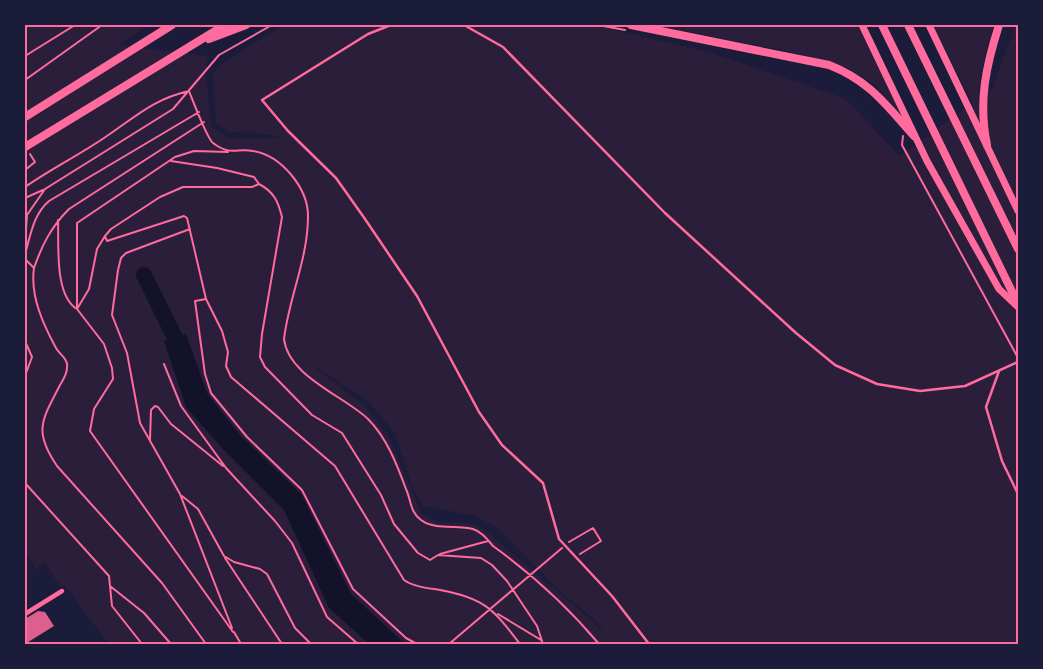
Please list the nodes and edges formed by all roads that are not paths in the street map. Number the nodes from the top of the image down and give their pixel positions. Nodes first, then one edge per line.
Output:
1 (172, 25) edge
2 (225, 25) edge
3 (246, 25) edge
4 (391, 25) edge
5 (464, 25) edge
6 (862, 25) edge
7 (882, 25) edge
8 (908, 25) edge
9 (929, 25) edge
10 (999, 25) edge
11 (629, 28) edge
12 (188, 47) junction
13 (25, 117) edge
14 (914, 136) junction
15 (987, 145) junction
16 (25, 147) edge
17 (1018, 211) edge
18 (1018, 249) edge
19 (1018, 306) edge
20 (1016, 362) edge
21 (999, 371) junction
22 (1018, 494) edge
23 (62, 591) dead end
24 (25, 614) edge
25 (649, 644) edge

1 - 13 highway
2 - 12 highway
3 - 12 highway
4 - 25 lane
5 - 21 lane
6 - 14 main road
7 - 19 highway
8 - 18 highway
9 - 15 main road
10 - 15 highway
11 - 14 highway
12 - 16 highway
14 - 19 main road
15 - 17 main road
20 - 21 lane
21 - 22 lane
23 - 24 street

